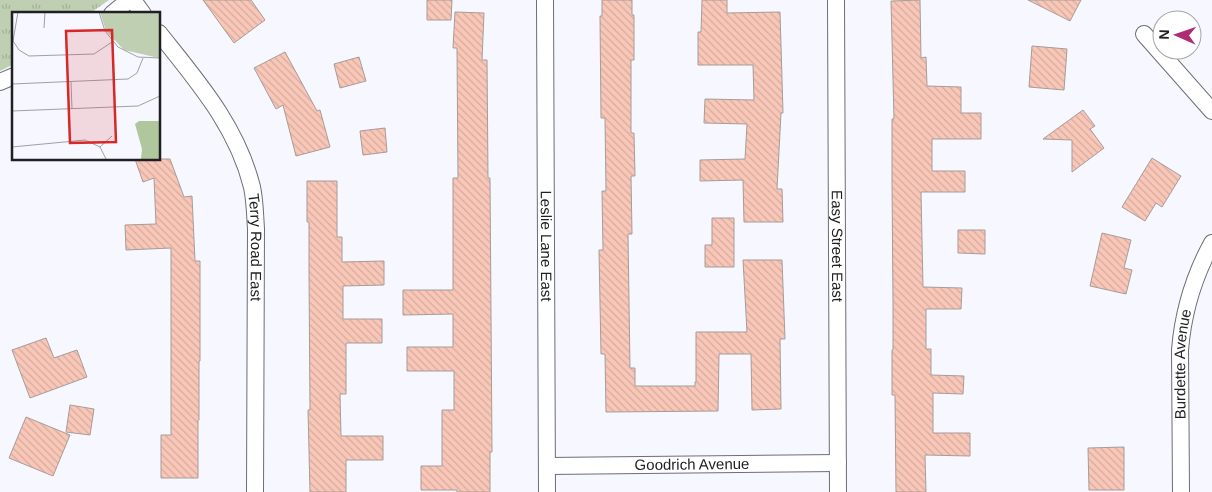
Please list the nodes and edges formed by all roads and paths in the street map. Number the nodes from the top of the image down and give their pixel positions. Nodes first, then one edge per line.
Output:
1 (131, 0) edge
2 (545, 0) edge
3 (836, 0) edge
4 (115, 12) edge
5 (142, 12) edge
6 (160, 34) edge
7 (1144, 34) dead end
8 (12, 77) edge
9 (0, 82) edge
10 (1212, 111) edge
11 (1212, 242) edge
12 (838, 463) junction
13 (547, 466) junction
14 (256, 492) edge
15 (547, 492) edge
16 (838, 492) edge
17 (1181, 492) edge

1 - 4 street
1 - 5 street
2 - 13 street, Leslie Lane East
3 - 12 street, Easy Street East
6 - 14 street, Terry Road East
7 - 10 street
8 - 9 street
11 - 17 street, Burdette Avenue
12 - 13 street, Goodrich Avenue
12 - 16 street, Easy Street East
13 - 15 street, Leslie Lane East

